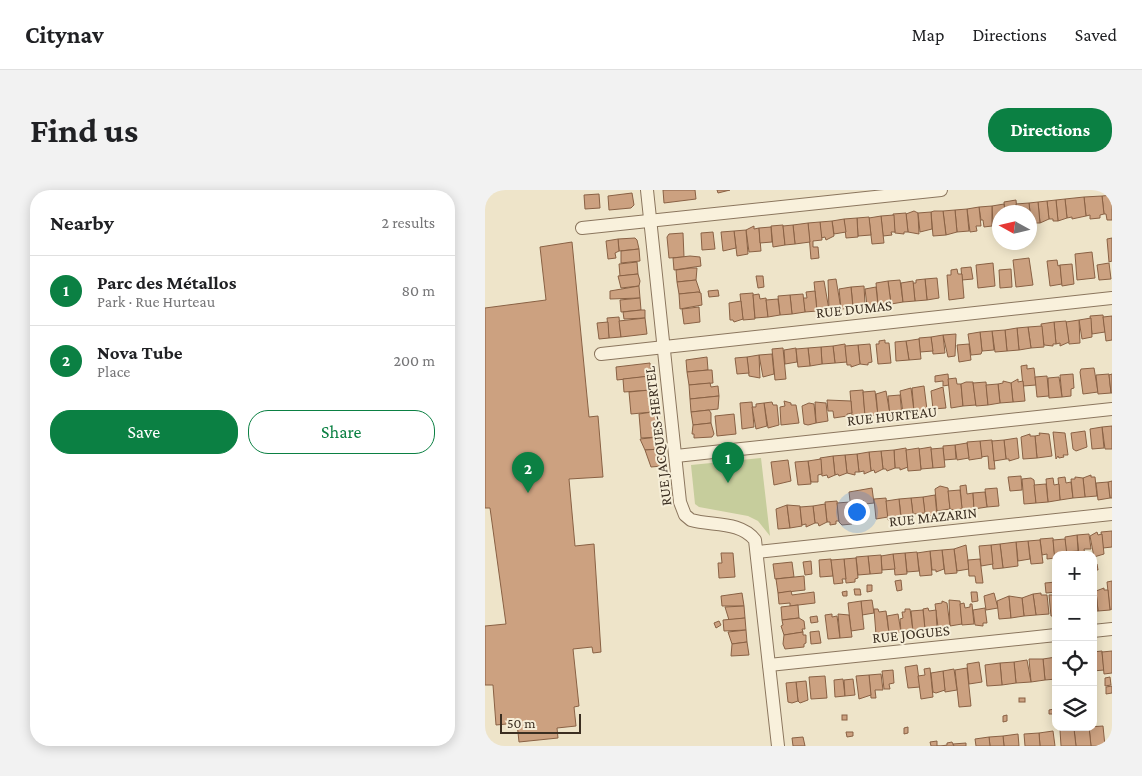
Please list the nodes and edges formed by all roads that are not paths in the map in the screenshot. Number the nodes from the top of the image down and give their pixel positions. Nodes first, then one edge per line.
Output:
1 (647, 190) edge
2 (941, 190) edge
3 (651, 221) junction
4 (582, 228) dead end
5 (1112, 298) edge
6 (664, 346) junction
7 (601, 354) dead end
8 (1112, 409) edge
9 (675, 456) junction
10 (1112, 514) edge
11 (757, 552) junction
12 (1112, 629) edge
13 (1097, 631) edge
14 (1052, 635) edge
15 (769, 665) junction
16 (778, 746) edge

1 - 3 street, RUE JACQUES-HERTEL
2 - 3 street
3 - 4 street
3 - 6 street, RUE JACQUES-HERTEL
5 - 6 street, RUE DUMAS
6 - 7 street, RUE DUMAS
6 - 9 street, RUE JACQUES-HERTEL
8 - 9 street, RUE HURTEAU
9 - 11 street, RUE JACQUES-HERTEL
10 - 11 street, RUE MAZARIN
11 - 15 street, RUE JACQUES-HERTEL
12 - 13 street
14 - 15 street, RUE JOGUES
15 - 16 street, RUE JACQUES-HERTEL

